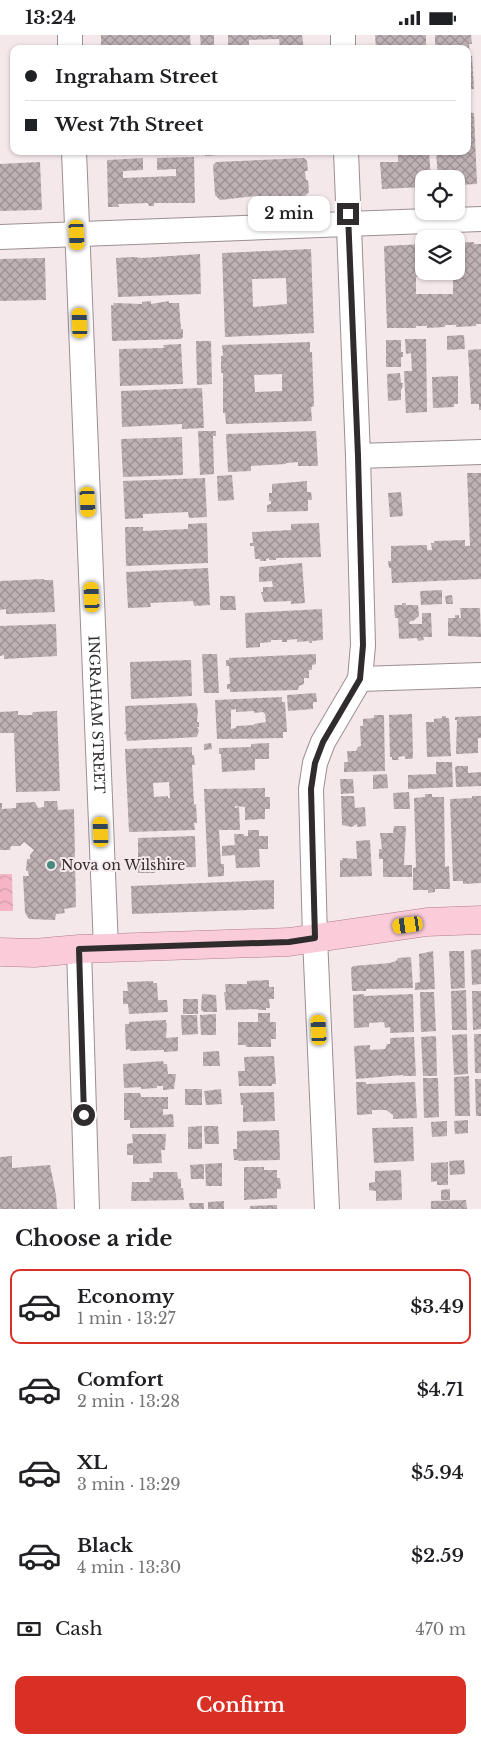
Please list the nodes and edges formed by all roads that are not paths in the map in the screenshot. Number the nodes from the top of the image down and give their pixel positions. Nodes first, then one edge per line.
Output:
1 (74, 155) edge
2 (346, 155) edge
3 (481, 219) edge
4 (349, 224) junction
5 (77, 235) junction
6 (0, 237) edge
7 (481, 452) edge
8 (358, 456) junction
9 (481, 675) edge
10 (360, 679) junction
11 (481, 920) edge
12 (315, 938) junction
13 (106, 948) junction
14 (79, 949) junction
15 (0, 953) edge
16 (87, 1209) edge
17 (327, 1209) edge

1 - 5 street, INGRAHAM STREET
2 - 4 street
3 - 4 street
4 - 5 street
4 - 8 street
5 - 6 street
5 - 13 street, INGRAHAM STREET
7 - 8 street
8 - 10 street
9 - 10 street
10 - 12 street
11 - 12 main road
12 - 13 main road
12 - 17 street
13 - 14 main road
14 - 15 main road
14 - 16 street

